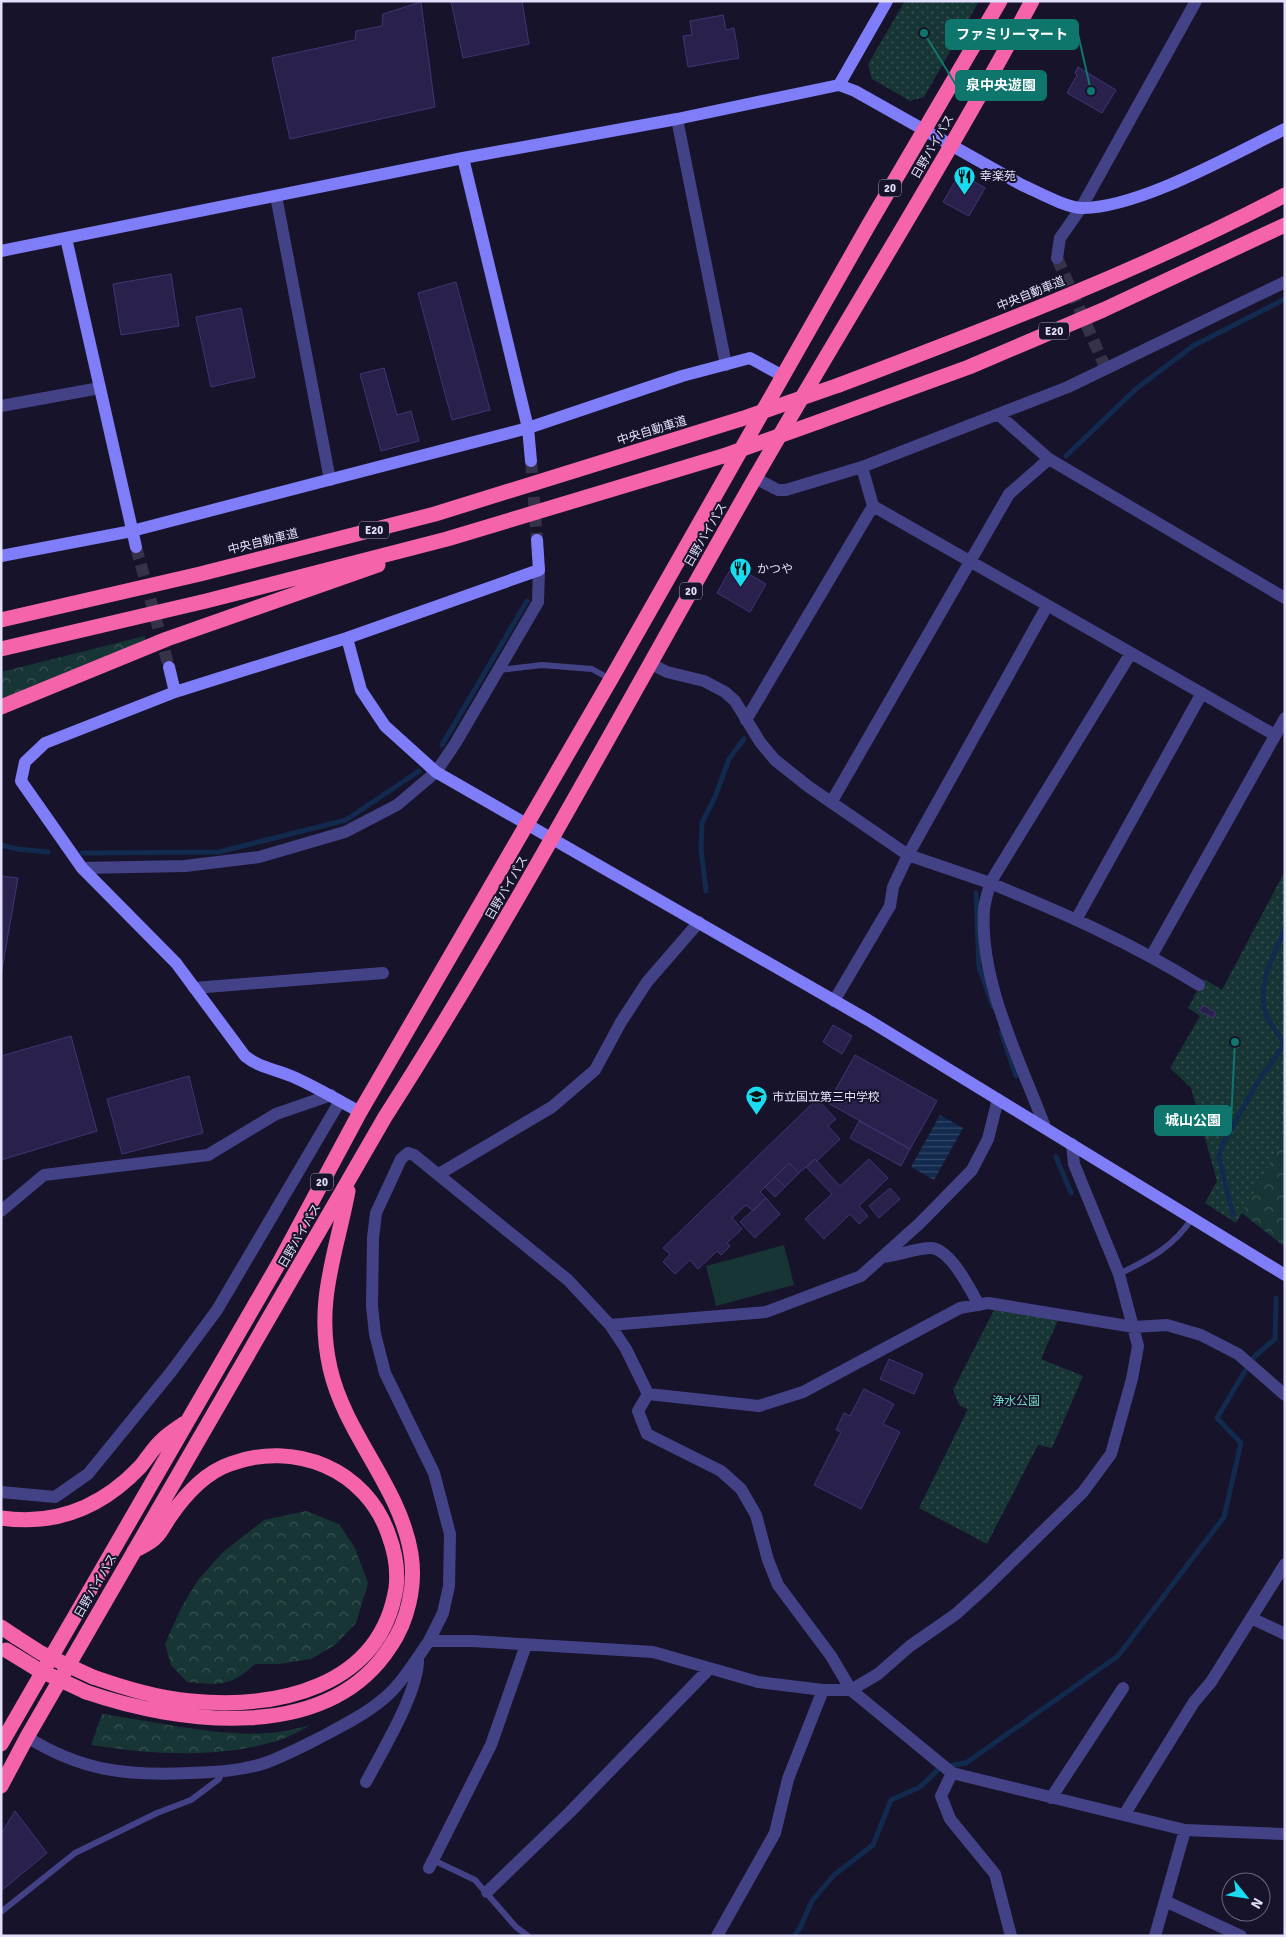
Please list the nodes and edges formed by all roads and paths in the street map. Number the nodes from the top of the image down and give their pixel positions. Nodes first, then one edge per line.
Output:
1 (887, 1) edge
2 (1000, 1) edge
3 (1032, 1) edge
4 (1196, 1) edge
5 (839, 85) junction
6 (677, 119) junction
7 (1285, 129) edge
8 (924, 131) junction
9 (950, 146) junction
10 (463, 158) junction
11 (1285, 194) edge
12 (276, 196) junction
13 (1081, 208) junction
14 (1285, 225) edge
15 (66, 238) junction
16 (1, 251) edge
17 (1057, 258) tunnel mouth
18 (1285, 282) edge
19 (726, 365) junction
20 (783, 376) junction
21 (100, 388) junction
22 (1, 406) edge
23 (999, 415) junction
24 (528, 428) junction
25 (1049, 459) junction
26 (531, 461) tunnel mouth
27 (862, 467) junction
28 (755, 478) junction
29 (330, 480) junction
30 (873, 506) junction
31 (132, 531) junction
32 (447, 539) junction
33 (537, 540) tunnel mouth
34 (136, 547) tunnel mouth
35 (1, 556) edge
36 (969, 561) junction
37 (539, 570) junction
38 (1285, 598) edge
39 (1047, 606) junction
40 (1, 620) edge
41 (347, 638) junction
42 (1, 649) edge
43 (1131, 653) junction
44 (651, 664) junction
45 (169, 667) tunnel mouth
46 (499, 670) junction
47 (611, 679) junction
48 (175, 692) junction
49 (1202, 693) junction
50 (1, 707) edge
51 (1285, 718) edge
52 (746, 720) junction
53 (1275, 735) junction
54 (436, 772) junction
55 (832, 802) junction
56 (528, 823) junction
57 (553, 838) junction
58 (908, 855) junction
59 (82, 868) junction
60 (990, 883) junction
61 (1077, 918) junction
62 (699, 922) junction
63 (1152, 955) junction
64 (383, 973) dead end
65 (1199, 985) dead end
66 (194, 988) junction
67 (834, 1001) junction
68 (335, 1098) junction
69 (998, 1099) junction
70 (360, 1112) junction
71 (1045, 1127) junction
72 (1072, 1144) junction
73 (439, 1174) junction
74 (350, 1180) junction
75 (1, 1212) edge
76 (1192, 1218) junction
77 (882, 1257) junction
78 (1119, 1274) junction
79 (1285, 1275) edge
80 (979, 1305) junction
81 (610, 1325) junction
82 (1134, 1327) junction
83 (648, 1394) junction
84 (1285, 1394) edge
85 (189, 1419) junction
86 (1, 1492) edge
87 (1, 1518) edge
88 (133, 1551) junction
89 (1285, 1564) edge
90 (1251, 1618) junction
91 (1, 1627) edge
92 (1285, 1634) edge
93 (429, 1641) junction
94 (526, 1645) junction
95 (4, 1648) edge
96 (418, 1657) junction
97 (709, 1669) junction
98 (1123, 1688) dead end
99 (822, 1690) junction
100 (851, 1690) junction
101 (27, 1736) junction
102 (1, 1744) edge
103 (222, 1772) junction
104 (952, 1774) junction
105 (366, 1782) dead end
106 (1, 1786) edge
107 (1051, 1798) junction
108 (1124, 1816) junction
109 (1185, 1830) junction
110 (1285, 1834) edge
111 (431, 1864) joint
112 (487, 1892) junction
113 (1165, 1901) junction
114 (1, 1912) edge
115 (528, 1936) edge
116 (717, 1936) edge
117 (1011, 1936) edge
118 (1155, 1936) edge
119 (1241, 1936) edge

1 - 5 street
2 - 8 highway, 日野バイパス / 20
3 - 9 highway, 日野バイパス / 20
4 - 13 street
5 - 6 street
5 - 8 street
6 - 10 street
6 - 19 street
7 - 13 street
8 - 9 street
8 - 20 highway, 日野バイパス / 20
9 - 13 street
9 - 28 highway, 日野バイパス / 20
10 - 12 street
10 - 24 street
11 - 40 highway, 中央自動車道 / E20, bridge
12 - 15 street
12 - 29 street
13 - 17 street
14 - 32 highway, E20, bridge
15 - 16 street
15 - 21 street
18 - 23 street
19 - 20 street
19 - 24 street
20 - 47 highway, 日野バイパス / 20
21 - 22 street
21 - 31 street
23 - 25 street
23 - 27 street
24 - 26 street
24 - 29 street
25 - 36 street
25 - 38 street
27 - 28 street
27 - 30 street
28 - 44 highway, 日野バイパス / 20
29 - 31 street
30 - 36 street
30 - 52 street
31 - 34 street
31 - 35 street
32 - 42 highway, E20
32 - 50 highway
33 - 37 street
36 - 39 street
36 - 55 street
37 - 41 street
37 - 46 street
39 - 43 street
39 - 58 street
41 - 48 street
41 - 54 street
43 - 49 street
43 - 60 street
44 - 52 street
44 - 57 highway, 日野バイパス / 20
45 - 48 street
46 - 47 lane
46 - 54 street
47 - 56 highway, 日野バイパス / 20
48 - 59 street
49 - 53 street
49 - 61 street
51 - 53 street
52 - 55 street
53 - 63 street
54 - 56 street
54 - 59 street
55 - 58 street
56 - 57 street
56 - 70 highway, 日野バイパス / 20
57 - 62 street
57 - 74 highway, 日野バイパス / 20
58 - 60 street
58 - 67 street
59 - 66 street
60 - 61 street
60 - 71 street
61 - 63 street
62 - 67 street
62 - 73 street
63 - 65 street
64 - 66 street
66 - 68 street
67 - 69 street
68 - 70 street
68 - 75 street
68 - 86 street
69 - 71 street
69 - 77 street
70 - 85 highway, 日野バイパス / 20
71 - 72 street
72 - 76 street
72 - 78 street
73 - 81 street
73 - 93 street
74 - 88 highway, 日野バイパス / 20
74 - 95 highway, bridge
76 - 78 lane
76 - 79 street
77 - 80 street
77 - 81 street
78 - 82 street
80 - 82 street
80 - 83 street
81 - 83 street
82 - 84 street
82 - 100 street
83 - 100 street
85 - 87 highway
85 - 102 highway, 日野バイパス / 20
88 - 91 highway, bridge
88 - 101 highway, 日野バイパス / 20
89 - 90 street
90 - 92 street
90 - 108 street
93 - 94 street
93 - 96 street
94 - 97 street
94 - 111 street
96 - 103 street
96 - 105 street
97 - 99 street
97 - 112 street
98 - 107 street
99 - 100 street
99 - 116 street
100 - 104 street
101 - 103 street
101 - 106 highway, 日野バイパス / 20
103 - 114 lane
104 - 107 street
104 - 117 street
107 - 108 street
108 - 109 street
109 - 110 street
109 - 113 street
111 - 112 lane
112 - 115 lane
113 - 118 street
113 - 119 street

